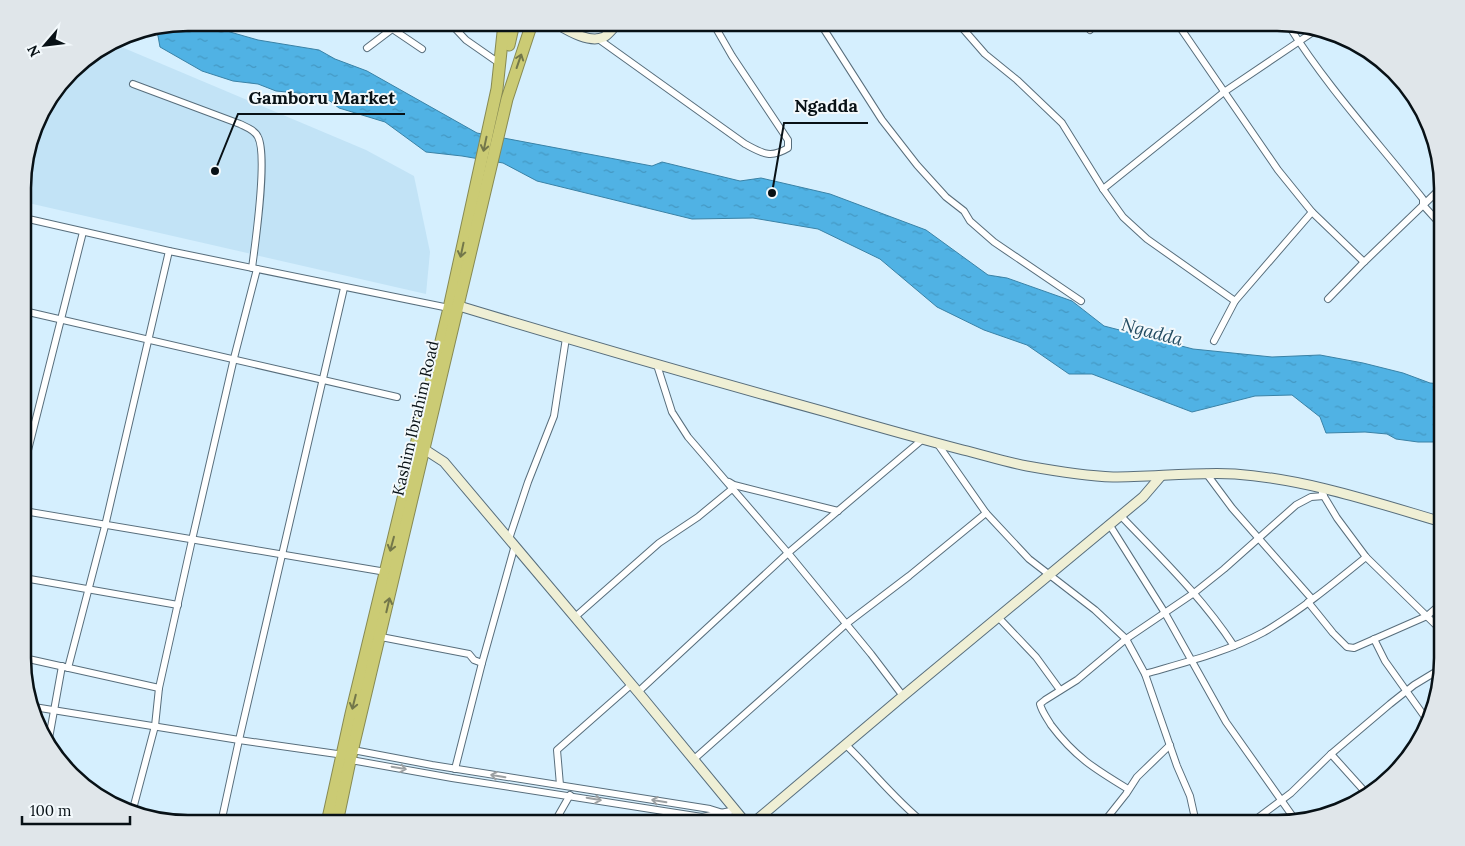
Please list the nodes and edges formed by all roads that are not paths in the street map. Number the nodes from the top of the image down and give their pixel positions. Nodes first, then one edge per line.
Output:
1 (387, 31) edge
2 (396, 31) edge
3 (458, 31) edge
4 (503, 31) edge
5 (512, 31) edge
6 (529, 31) edge
7 (570, 31) edge
8 (609, 31) edge
9 (717, 31) edge
10 (826, 31) edge
11 (965, 31) edge
12 (1183, 31) edge
13 (1293, 32) edge
14 (1308, 35) edge
15 (597, 38) junction
16 (1298, 42) junction
17 (367, 48) dead end
18 (422, 48) dead end
19 (499, 63) junction
20 (133, 84) dead end
21 (496, 92) junction
22 (1224, 92) junction
23 (1103, 189) junction
24 (1433, 196) edge
25 (477, 203) junction
26 (1423, 205) junction
27 (1312, 212) junction
28 (1433, 216) edge
29 (31, 220) edge
30 (83, 232) junction
31 (170, 251) junction
32 (1364, 262) junction
33 (254, 268) junction
34 (344, 288) junction
35 (1328, 298) dead end
36 (1081, 301) dead end
37 (1235, 301) junction
38 (454, 307) junction
39 (31, 312) edge
40 (62, 319) junction
41 (566, 338) junction
42 (148, 340) junction
43 (1214, 341) dead end
44 (234, 358) junction
45 (657, 365) junction
46 (324, 379) junction
47 (397, 397) dead end
48 (31, 439) edge
49 (923, 439) junction
50 (937, 443) junction
51 (424, 449) junction
52 (1206, 473) junction
53 (1160, 476) junction
54 (726, 480) junction
55 (1318, 486) junction
56 (732, 489) junction
57 (1324, 496) junction
58 (838, 511) junction
59 (31, 512) edge
60 (986, 513) junction
61 (1120, 514) junction
62 (1433, 519) edge
63 (1109, 524) junction
64 (105, 526) junction
65 (1258, 539) junction
66 (192, 540) junction
67 (512, 542) junction
68 (788, 553) junction
69 (282, 554) junction
70 (1366, 557) junction
71 (390, 573) junction
72 (1048, 575) junction
73 (31, 579) edge
74 (88, 590) junction
75 (1194, 593) junction
76 (1310, 601) junction
77 (178, 605) junction
78 (1433, 611) edge
79 (1165, 613) junction
80 (1427, 616) junction
81 (575, 617) junction
82 (998, 617) junction
83 (1433, 622) edge
84 (846, 624) junction
85 (380, 636) junction
86 (1126, 639) junction
87 (1374, 639) junction
88 (1234, 646) junction
89 (31, 660) edge
90 (1192, 661) junction
91 (482, 663) junction
92 (65, 667) junction
93 (1145, 674) junction
94 (1432, 674) edge
95 (160, 688) junction
96 (635, 688) junction
97 (1060, 690) junction
98 (1406, 691) junction
99 (903, 696) junction
100 (40, 708) edge
101 (54, 711) junction
102 (1423, 715) edge
103 (154, 726) junction
104 (50, 732) edge
105 (238, 740) junction
106 (846, 745) junction
107 (1170, 745) junction
108 (1331, 754) junction
109 (349, 755) junction
110 (693, 760) junction
111 (455, 769) junction
112 (560, 785) junction
113 (1128, 789) junction
114 (1362, 789) edge
115 (570, 795) junction
116 (1280, 801) junction
117 (134, 805) edge
118 (735, 810) junction
119 (724, 813) junction
120 (739, 814) edge
121 (763, 814) edge
122 (914, 814) edge
123 (1109, 814) edge
124 (1194, 814) edge
125 (1263, 814) edge
126 (1290, 814) edge
127 (223, 815) edge
128 (330, 815) edge
129 (339, 815) edge
130 (559, 815) edge
131 (687, 815) edge
132 (716, 815) edge

1 - 17 street
2 - 18 street
3 - 19 street
4 - 19 highway, Kashim Ibrahim Road
5 - 21 highway
25 -> 6 highway, Kashim Ibrahim Road
7 - 15 street
8 - 15 street
9 - 15 street
10 - 36 street
11 - 23 street
12 - 22 street
13 - 16 street
14 - 16 street
16 - 22 street
16 - 26 street
19 - 21 highway, Kashim Ibrahim Road
20 - 33 street
21 -> 25 highway, Kashim Ibrahim Road
22 - 23 street
22 - 27 street
23 - 37 street
24 - 26 street
25 - 38 highway, Kashim Ibrahim Road
26 - 28 street
26 - 32 street
27 - 32 street
27 - 37 street
29 - 30 street
30 - 31 street
30 - 40 street
31 - 33 street
31 - 42 street
32 - 35 street
33 - 34 street
33 - 44 street
34 - 38 street
34 - 46 street
37 - 43 street
38 - 41 street
38 - 51 highway, Kashim Ibrahim Road
38 -> 71 highway, Kashim Ibrahim Road
39 - 40 street
40 - 42 street
40 - 48 street
41 - 45 street
41 - 67 street
42 - 44 street
42 - 64 street
44 - 46 street
44 - 66 street
45 - 49 street
45 - 54 street
46 - 47 street
46 - 69 street
49 - 50 street
49 - 58 street
50 - 53 street
50 - 60 street
51 - 67 street
51 - 71 highway, Kashim Ibrahim Road
52 - 53 street
52 - 55 street
52 - 65 street
53 - 61 street
54 - 56 street
54 - 58 street
55 - 57 street
55 - 62 street
56 - 68 street
56 - 81 street
57 - 65 street
57 - 70 street
58 - 68 street
59 - 64 street
60 - 72 street
60 - 84 street
61 - 63 street
61 - 75 street
63 - 72 street
63 - 79 street
64 - 66 street
64 - 74 street
65 - 75 street
65 - 76 street
66 - 69 street
66 - 77 street
67 - 81 street
67 - 91 street
68 - 84 street
68 - 96 street
69 - 71 street
69 - 105 street
70 - 76 street
70 - 80 street
85 -> 71 highway, Kashim Ibrahim Road
71 -> 109 highway, Kashim Ibrahim Road
72 - 82 street
72 - 86 street
73 - 74 street
74 - 77 street
74 - 92 street
75 - 79 street
75 - 88 street
76 - 87 street
76 - 88 street
77 - 95 street
78 - 80 street
79 - 86 street
79 - 90 street
80 - 83 street
80 - 87 street
81 - 96 street
82 - 97 street
82 - 99 street
84 - 99 street
84 - 110 street
85 - 91 street
85 - 109 highway, Kashim Ibrahim Road
86 - 93 street
86 - 97 street
87 - 98 street
88 - 90 street
89 - 92 street
90 - 93 street
90 - 116 street
91 - 111 street
92 - 95 street
92 - 101 street
93 - 107 street
94 - 98 street
95 - 103 street
96 - 110 street
96 - 112 street
97 - 113 street
98 - 102 street
98 - 108 street
99 - 106 street
100 - 101 street
101 - 103 street
101 - 104 street
103 - 105 street
103 - 117 street
105 - 109 street
105 - 127 street
106 - 121 street
106 - 122 street
107 - 113 street
107 - 124 street
108 - 114 street
108 - 116 street
109 - 111 street
109 -> 115 street
109 - 128 highway, Kashim Ibrahim Road
109 - 129 highway, Kashim Ibrahim Road
110 - 118 street
112 -> 111 street
119 -> 112 street
113 - 123 street
115 - 130 street
115 -> 131 street
116 - 125 street
116 - 126 street
118 - 119 street
118 - 120 street
132 -> 119 street

